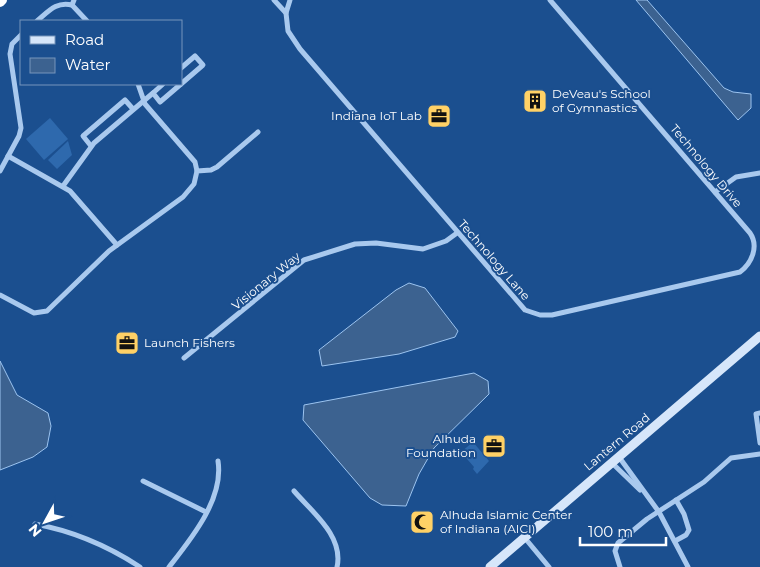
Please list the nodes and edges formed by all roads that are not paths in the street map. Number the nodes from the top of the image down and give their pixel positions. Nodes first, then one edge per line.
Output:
1 (274, 0) edge
2 (290, 0) edge
3 (550, 0) edge
4 (73, 2) edge
5 (286, 13) junction
6 (38, 20) edge
7 (86, 20) edge
8 (20, 36) edge
9 (182, 67) edge
10 (182, 83) edge
11 (138, 85) edge
12 (162, 85) edge
13 (180, 85) edge
14 (153, 93) junction
15 (143, 101) junction
16 (133, 109) junction
17 (258, 132) dead end
18 (91, 146) junction
19 (8, 156) junction
20 (197, 170) junction
21 (0, 171) edge
22 (760, 173) edge
23 (63, 186) junction
24 (715, 192) junction
25 (748, 231) joint
26 (457, 233) junction
27 (117, 245) junction
28 (0, 295) edge
29 (760, 336) edge
30 (184, 358) dead end
31 (760, 414) edge
32 (760, 443) edge
33 (760, 454) edge
34 (616, 460) junction
35 (218, 461) dead end
36 (143, 481) dead end
37 (294, 491) dead end
38 (647, 497) junction
39 (676, 500) junction
40 (206, 512) junction
41 (659, 512) junction
42 (35, 524) dead end
43 (524, 538) junction
44 (675, 542) junction
45 (140, 567) edge
46 (169, 567) edge
47 (337, 567) edge
48 (490, 567) edge
49 (549, 567) edge
50 (620, 567) edge
51 (688, 567) edge

1 - 5 street, Technology Lane
2 - 5 street
3 - 24 street, Technology Drive
4 - 6 street
4 - 7 street
5 - 26 street, Technology Lane
8 - 19 street
9 - 10 street
11 - 15 street
12 - 14 street
13 - 14 street
14 - 15 street
15 - 16 street
15 - 20 street
16 - 18 street
16 - 18 street
17 - 20 street
18 - 23 street
19 - 21 street
19 - 23 street
20 - 27 street
22 - 24 street
23 - 27 street
24 - 25 street, Technology Drive
25 - 26 street, Technology Lane
26 - 30 street, Visionary Way
27 - 28 street
29 - 34 street, Lantern Road
31 - 32 street
33 - 39 street
34 - 38 street
34 - 38 street
34 - 43 street, Lantern Road
35 - 40 street
36 - 40 street
37 - 47 street
38 - 41 street
39 - 41 street
39 - 44 street
40 - 46 street
41 - 44 street
41 - 50 street
42 - 45 street
43 - 48 street, Lantern Road
43 - 49 street
44 - 51 street

